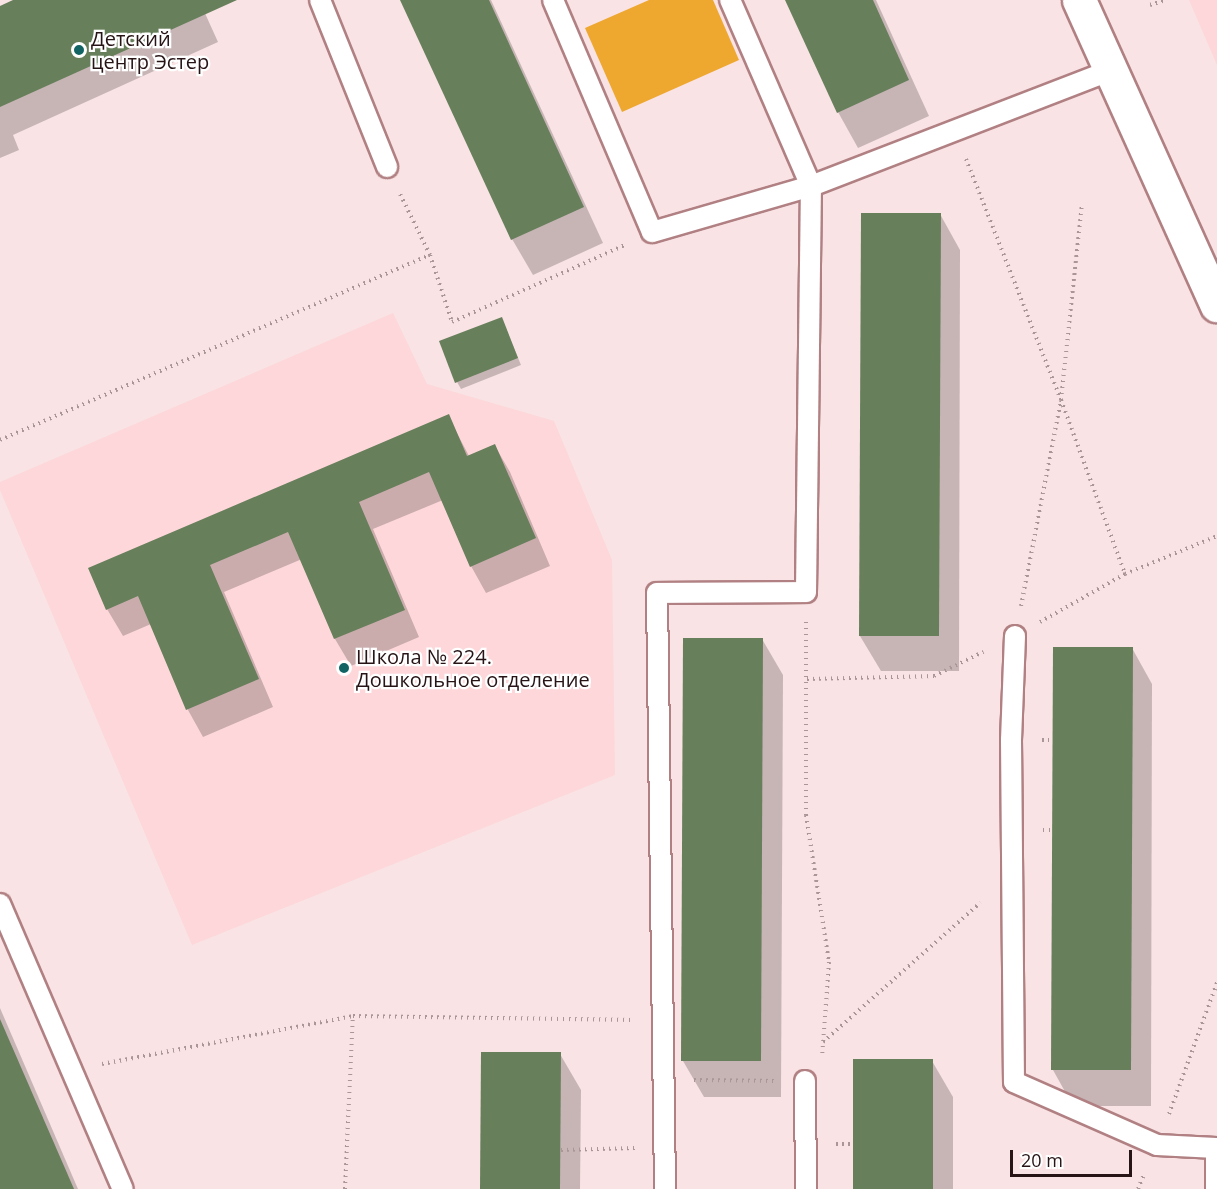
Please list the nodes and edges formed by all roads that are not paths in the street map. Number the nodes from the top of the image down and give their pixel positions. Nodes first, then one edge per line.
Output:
1 (320, 0) edge
2 (553, 0) edge
3 (730, 0) edge
4 (1079, 0) edge
5 (1111, 70) junction
6 (387, 167) road end
7 (811, 186) junction
8 (1217, 305) edge
9 (1015, 636) road end
10 (0, 904) edge
11 (804, 1081) road end
12 (123, 1189) edge
13 (665, 1189) edge
14 (806, 1189) edge
15 (1216, 1189) edge

1 - 6 lane
2 - 7 lane
3 - 7 lane
4 - 5 street
5 - 7 lane
5 - 8 street
7 - 13 lane
9 - 15 lane
10 - 12 lane
11 - 14 lane

